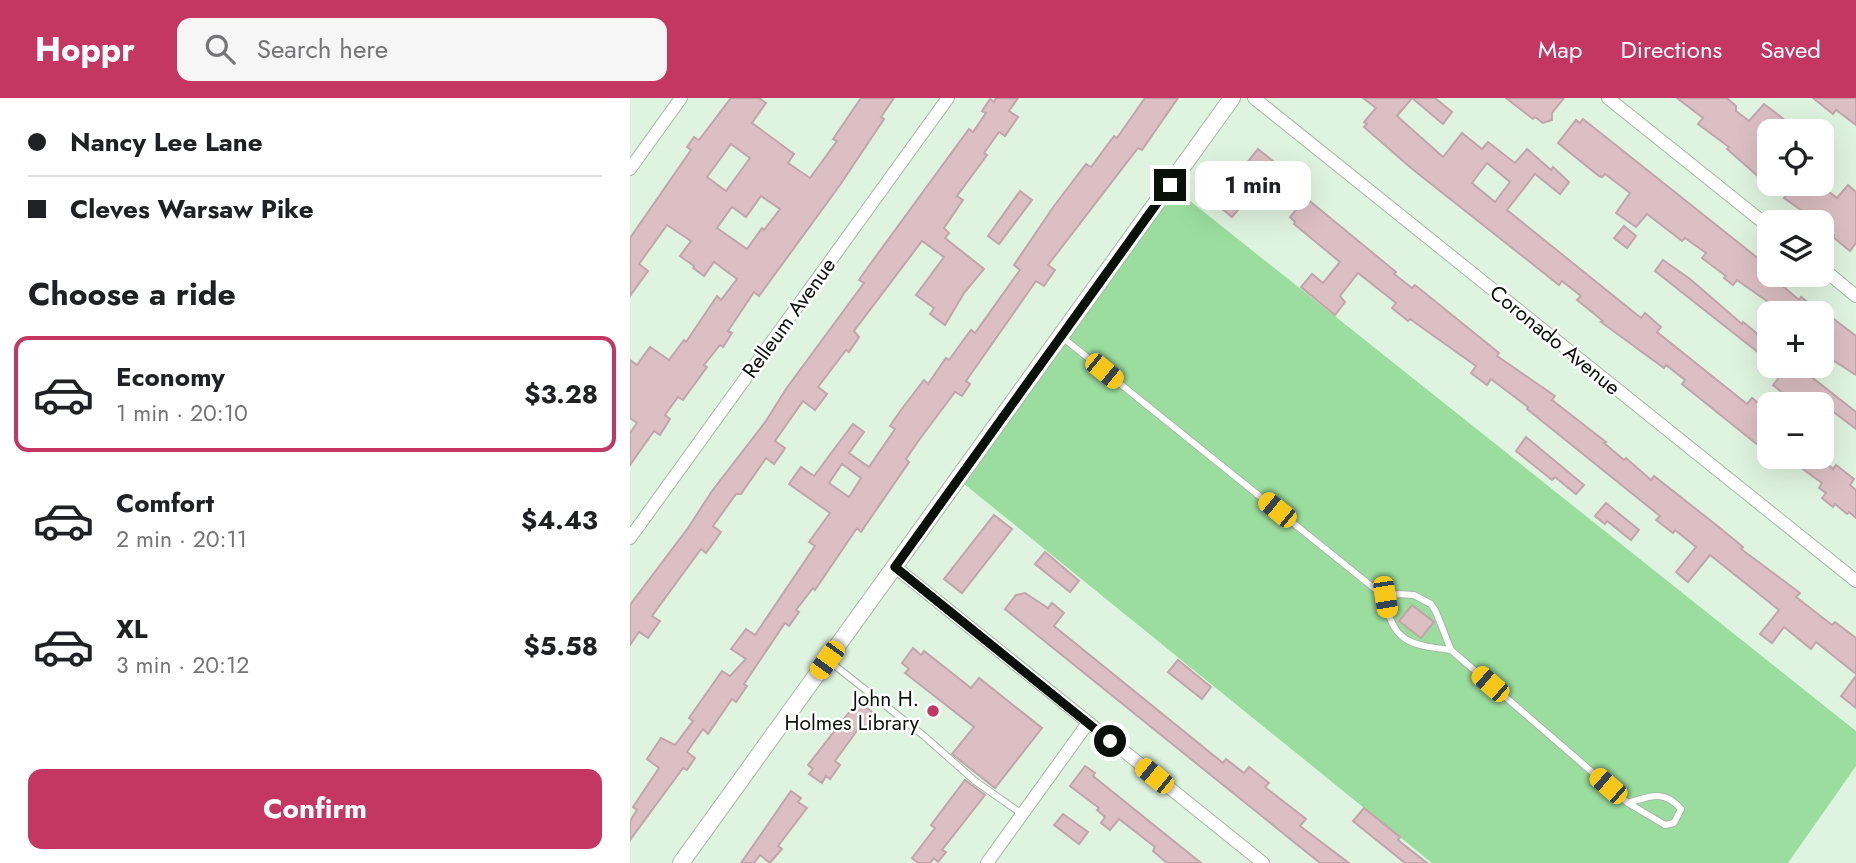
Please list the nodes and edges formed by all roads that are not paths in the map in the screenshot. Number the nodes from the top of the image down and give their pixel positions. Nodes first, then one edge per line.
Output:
1 (681, 98) edge
2 (948, 98) edge
3 (1232, 98) edge
4 (1254, 98) edge
5 (1608, 98) edge
6 (630, 169) edge
7 (1757, 217) edge
8 (1834, 278) edge
9 (1856, 296) edge
10 (1061, 336) junction
11 (630, 538) edge
12 (895, 567) junction
13 (1856, 581) edge
14 (1385, 597) junction
15 (1451, 650) junction
16 (827, 660) junction
17 (1088, 723) junction
18 (1628, 803) junction
19 (1022, 814) junction
20 (681, 863) edge
21 (987, 863) edge
22 (1263, 863) edge

1 - 6 street
2 - 11 street, Relleum Avenue
3 - 10 street
4 - 13 street, Coronado Avenue
5 - 7 street
8 - 9 street
10 - 12 street
10 - 14 lane
12 - 16 street
12 - 17 street
14 - 15 lane
14 - 15 lane
15 - 18 lane
16 - 19 lane
16 - 20 street
17 - 19 street
17 - 22 street
18 - 18 lane
19 - 21 street

